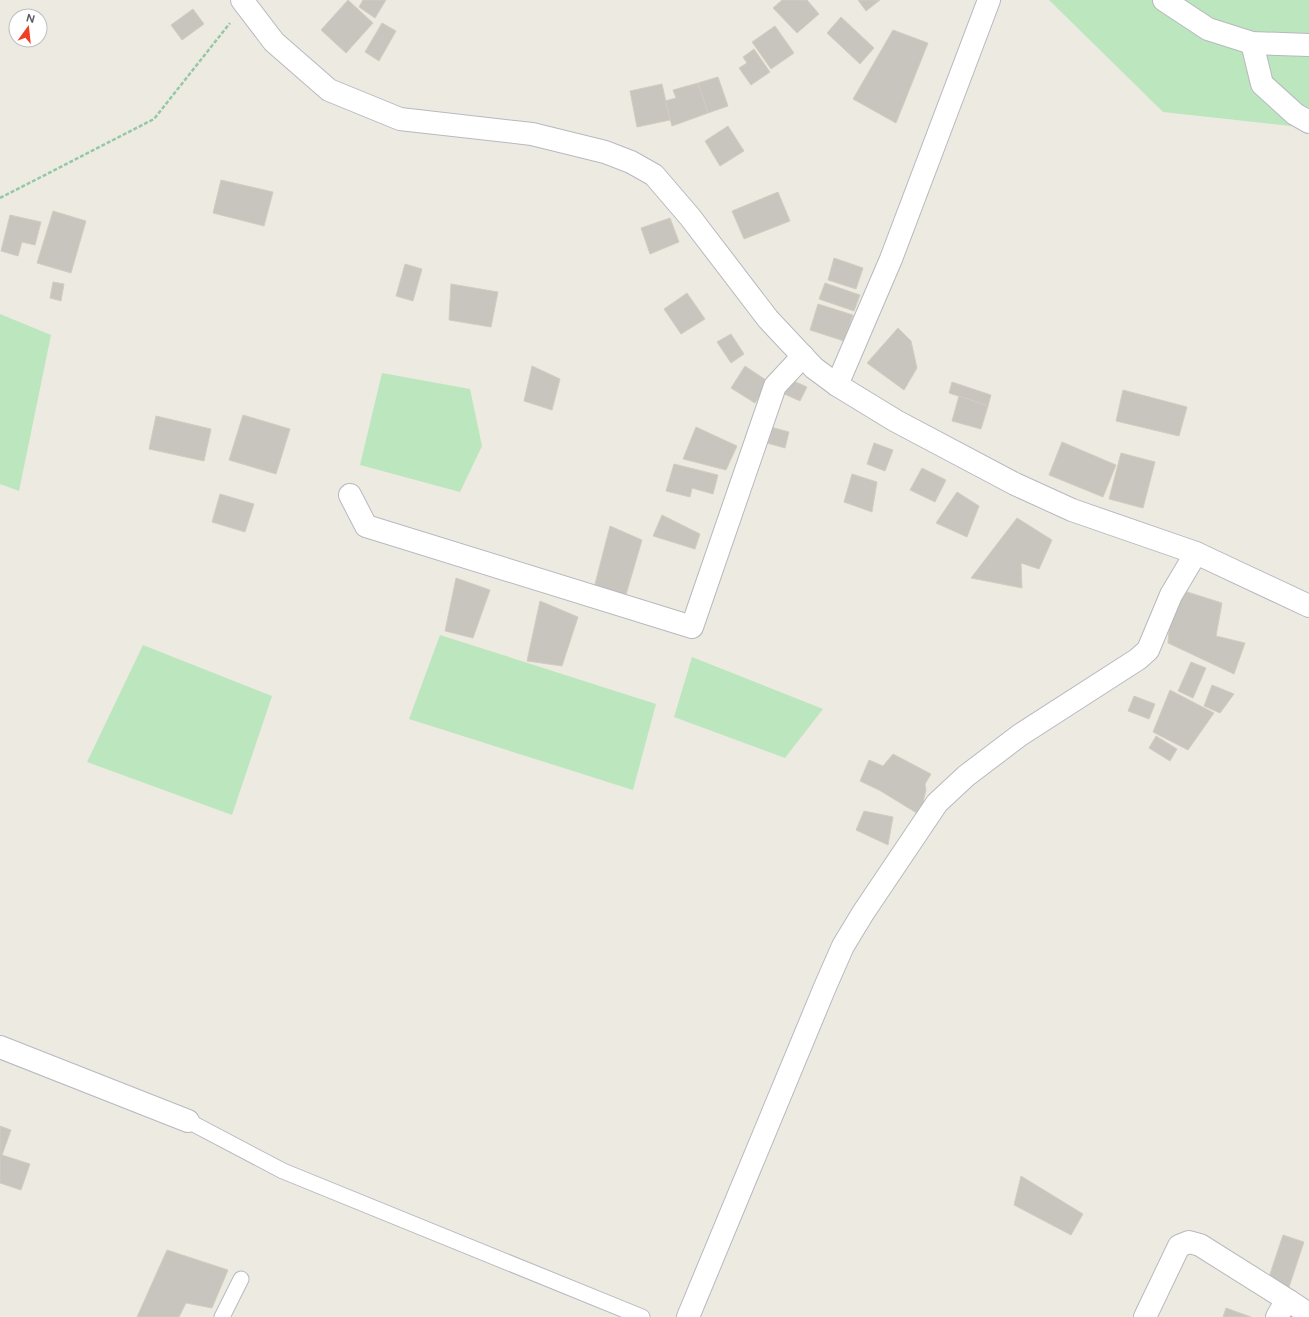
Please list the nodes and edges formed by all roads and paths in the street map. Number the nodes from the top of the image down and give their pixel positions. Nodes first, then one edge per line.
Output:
1 (989, 0) edge
2 (1164, 0) edge
3 (245, 1) edge
4 (1252, 43) junction
5 (1309, 45) edge
6 (1309, 122) edge
7 (0, 198) edge
8 (803, 356) junction
9 (837, 385) junction
10 (350, 495) dead end
11 (1196, 553) junction
12 (1309, 606) edge
13 (0, 1047) edge
14 (188, 1121) joint
15 (241, 1279) dead end
16 (1283, 1309) edge
17 (1309, 1314) edge
18 (222, 1317) edge
19 (642, 1317) edge
20 (688, 1317) edge
21 (1145, 1317) edge

1 - 9 street
2 - 4 street
3 - 7 path
3 - 8 street
4 - 5 street
4 - 6 street
8 - 9 street
8 - 10 street
9 - 11 street
11 - 12 street
11 - 20 street
13 - 14 street
14 - 19 lane
15 - 18 lane
16 - 17 street
16 - 21 street

